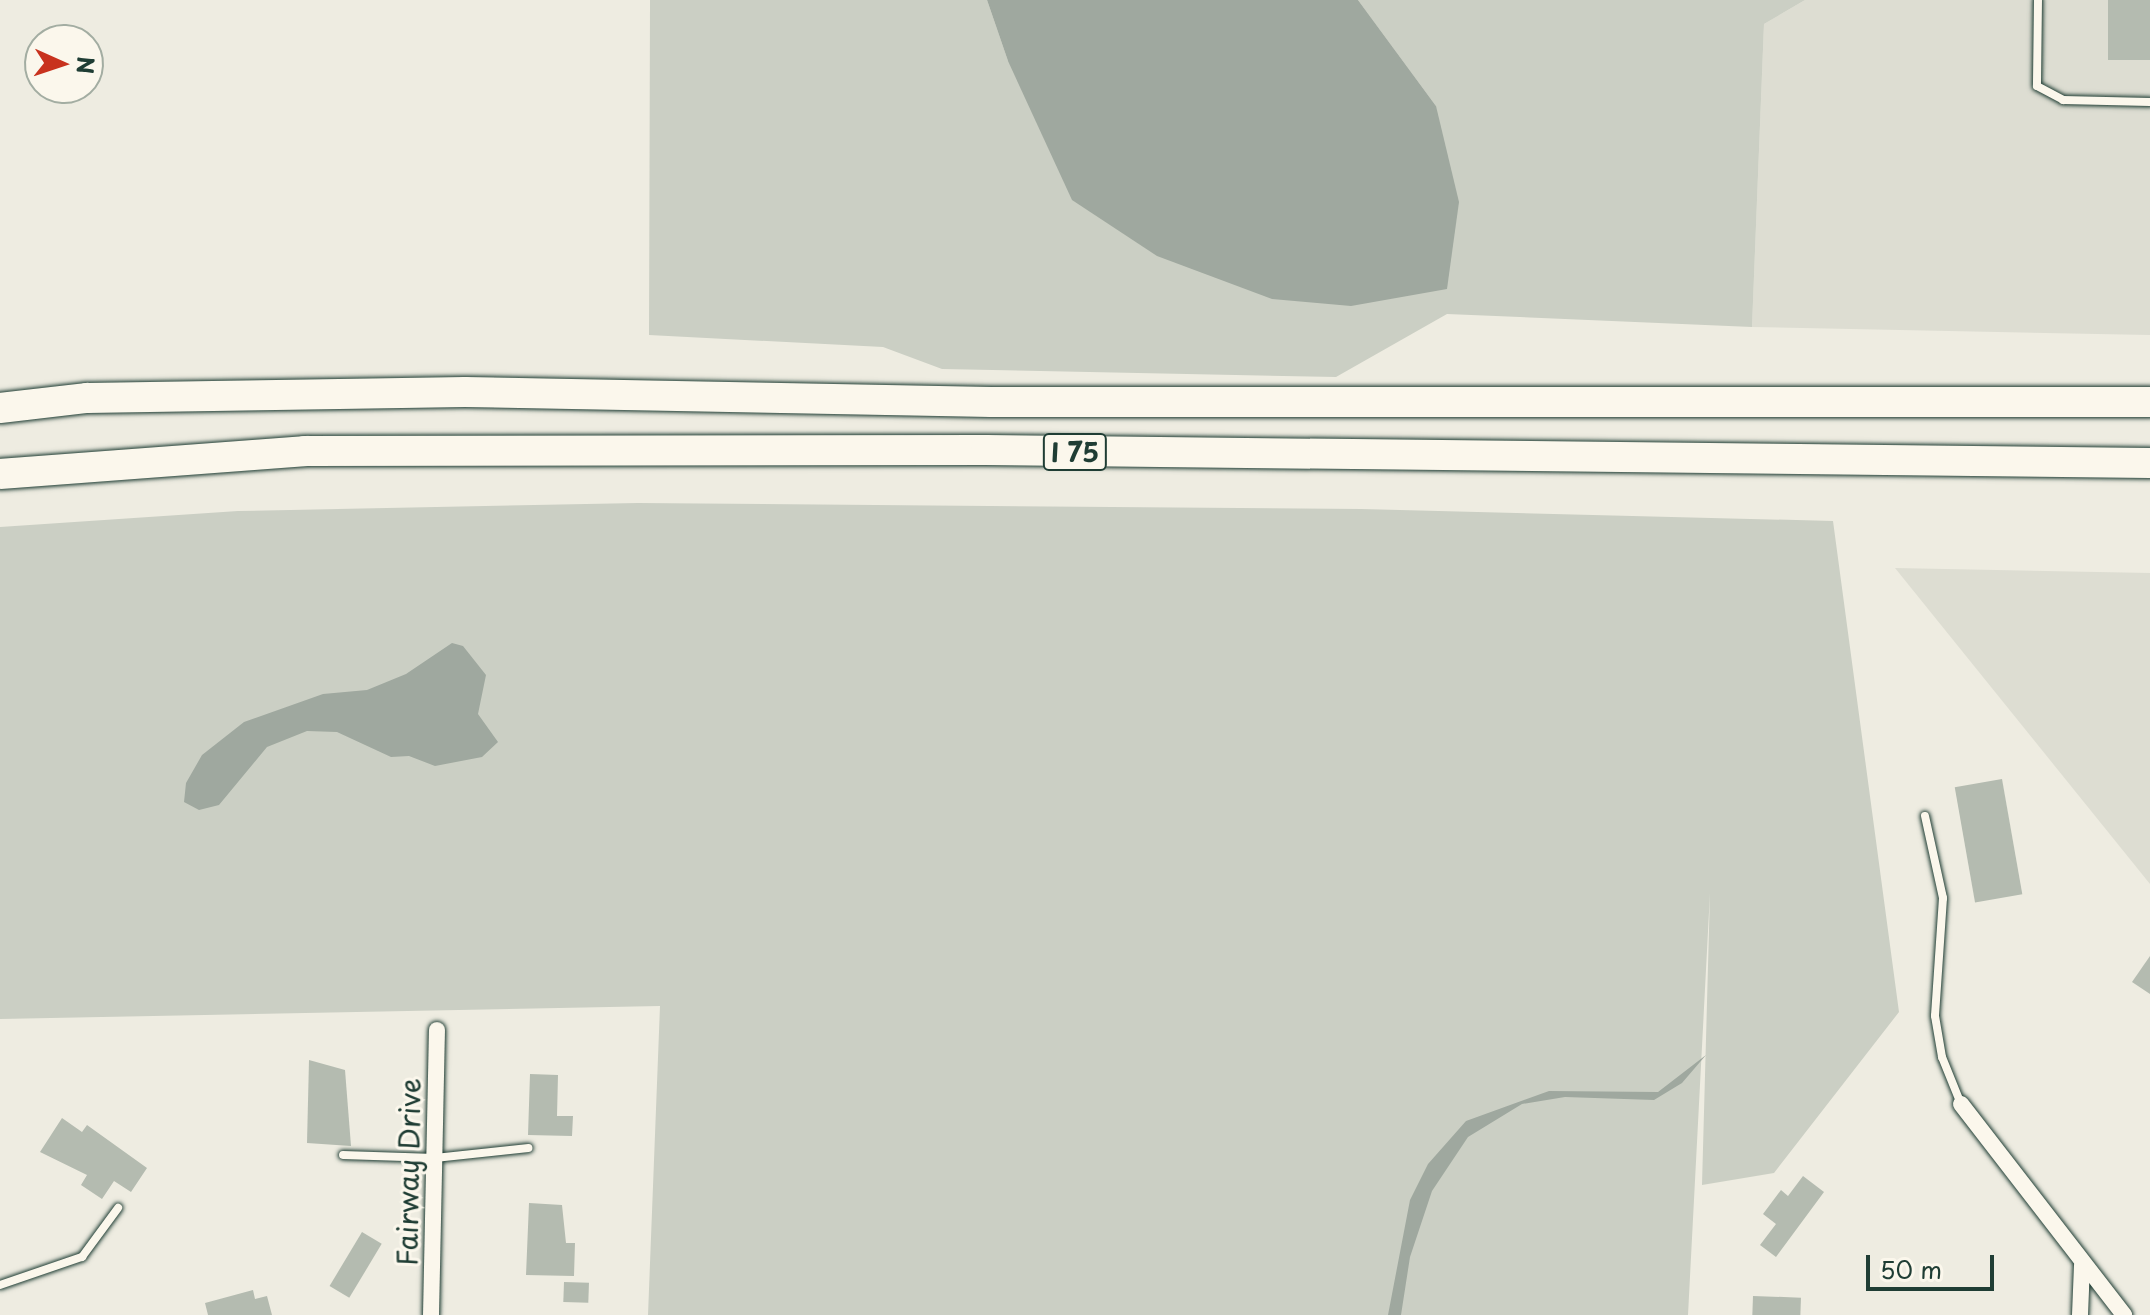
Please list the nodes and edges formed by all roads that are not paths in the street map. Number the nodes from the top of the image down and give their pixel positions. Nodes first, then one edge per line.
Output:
1 (2038, 0) edge
2 (2150, 102) edge
3 (2150, 402) edge
4 (0, 408) edge
5 (2150, 463) edge
6 (0, 474) edge
7 (1925, 816) dead end
8 (437, 1030) dead end
9 (1961, 1104) joint
10 (528, 1148) dead end
11 (343, 1155) dead end
12 (435, 1158) junction
13 (118, 1208) dead end
14 (2082, 1265) junction
15 (0, 1285) edge
16 (431, 1315) edge
17 (2080, 1315) edge
18 (2124, 1315) edge

1 - 2 lane
3 - 4 highway, I 75
5 - 6 highway, I 75
7 - 9 lane
8 - 12 street, Fairway Drive
9 - 14 street
10 - 12 lane
11 - 12 lane
12 - 16 street, Fairway Drive
13 - 15 lane
14 - 17 street
14 - 18 street

